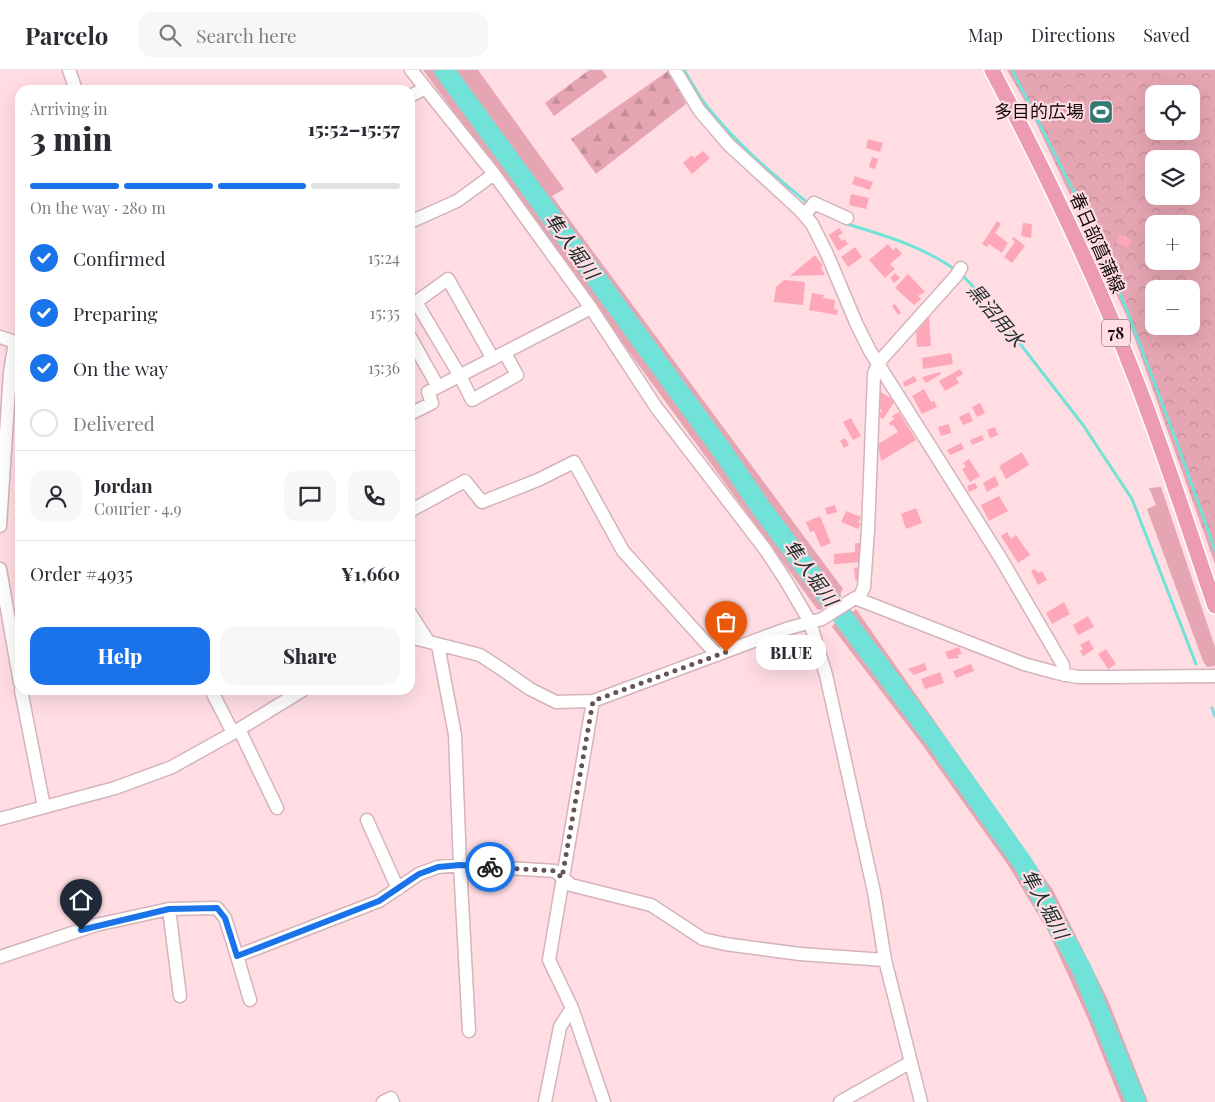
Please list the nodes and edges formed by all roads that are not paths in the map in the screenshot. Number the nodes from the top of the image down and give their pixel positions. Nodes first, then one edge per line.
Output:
1 (69, 70) edge
2 (411, 70) edge
3 (675, 70) edge
4 (992, 70) edge
5 (74, 85) edge
6 (424, 88) junction
7 (415, 93) edge
8 (494, 174) junction
9 (809, 210) junction
10 (847, 218) dead end
11 (415, 220) edge
12 (956, 275) dead end
13 (591, 308) junction
14 (0, 337) edge
15 (15, 341) edge
16 (415, 346) edge
17 (15, 353) edge
18 (506, 353) junction
19 (493, 359) junction
20 (878, 364) junction
21 (460, 376) junction
22 (438, 387) junction
23 (415, 412) edge
24 (415, 508) edge
25 (0, 526) edge
26 (0, 569) edge
27 (853, 600) junction
28 (1215, 606) edge
29 (415, 620) edge
30 (810, 622) junction
31 (415, 638) edge
32 (433, 643) junction
33 (15, 654) edge
34 (717, 655) junction
35 (1064, 675) junction
36 (1215, 676) edge
37 (22, 695) edge
38 (214, 695) edge
39 (295, 695) edge
40 (593, 701) junction
41 (236, 731) junction
42 (44, 807) junction
43 (277, 808) dead end
44 (0, 819) edge
45 (366, 820) dead end
46 (460, 865) junction
47 (562, 878) junction
48 (398, 889) junction
49 (169, 909) junction
50 (0, 956) edge
51 (237, 956) junction
52 (885, 960) junction
53 (180, 996) dead end
54 (250, 1000) dead end
55 (572, 1008) junction
56 (469, 1031) dead end
57 (911, 1062) junction
58 (383, 1102) edge
59 (393, 1102) edge
60 (545, 1102) edge
61 (604, 1102) edge
62 (840, 1102) edge
63 (921, 1102) edge

1 - 5 street
2 - 6 street
3 - 9 street
4 - 28 main road, 春日部菖蒲線 / 78
6 - 7 street
6 - 8 street
8 - 11 street
8 - 13 street
9 - 10 street
9 - 20 street
12 - 20 street
13 - 18 street
13 - 30 street
14 - 15 street
16 - 22 street
17 - 25 street
18 - 19 street
18 - 21 street
19 - 21 street
19 - 21 street
20 - 27 street
20 - 35 street
21 - 22 street
22 - 23 street
24 - 34 street
26 - 33 street
27 - 30 street
27 - 35 street
29 - 32 street
30 - 34 street
30 - 52 street
31 - 32 street
32 - 40 street
32 - 46 street
34 - 40 street
35 - 36 street
37 - 42 street
38 - 41 street
39 - 41 street
40 - 47 street
41 - 42 street
41 - 43 street
42 - 44 street
45 - 48 street
46 - 47 street
46 - 48 street
46 - 56 street
47 - 52 street
47 - 55 street
48 - 51 street
49 - 50 street
49 - 51 street
49 - 53 street
51 - 54 street
52 - 57 street
55 - 60 street
55 - 61 street
57 - 62 street
57 - 63 street
58 - 59 street

